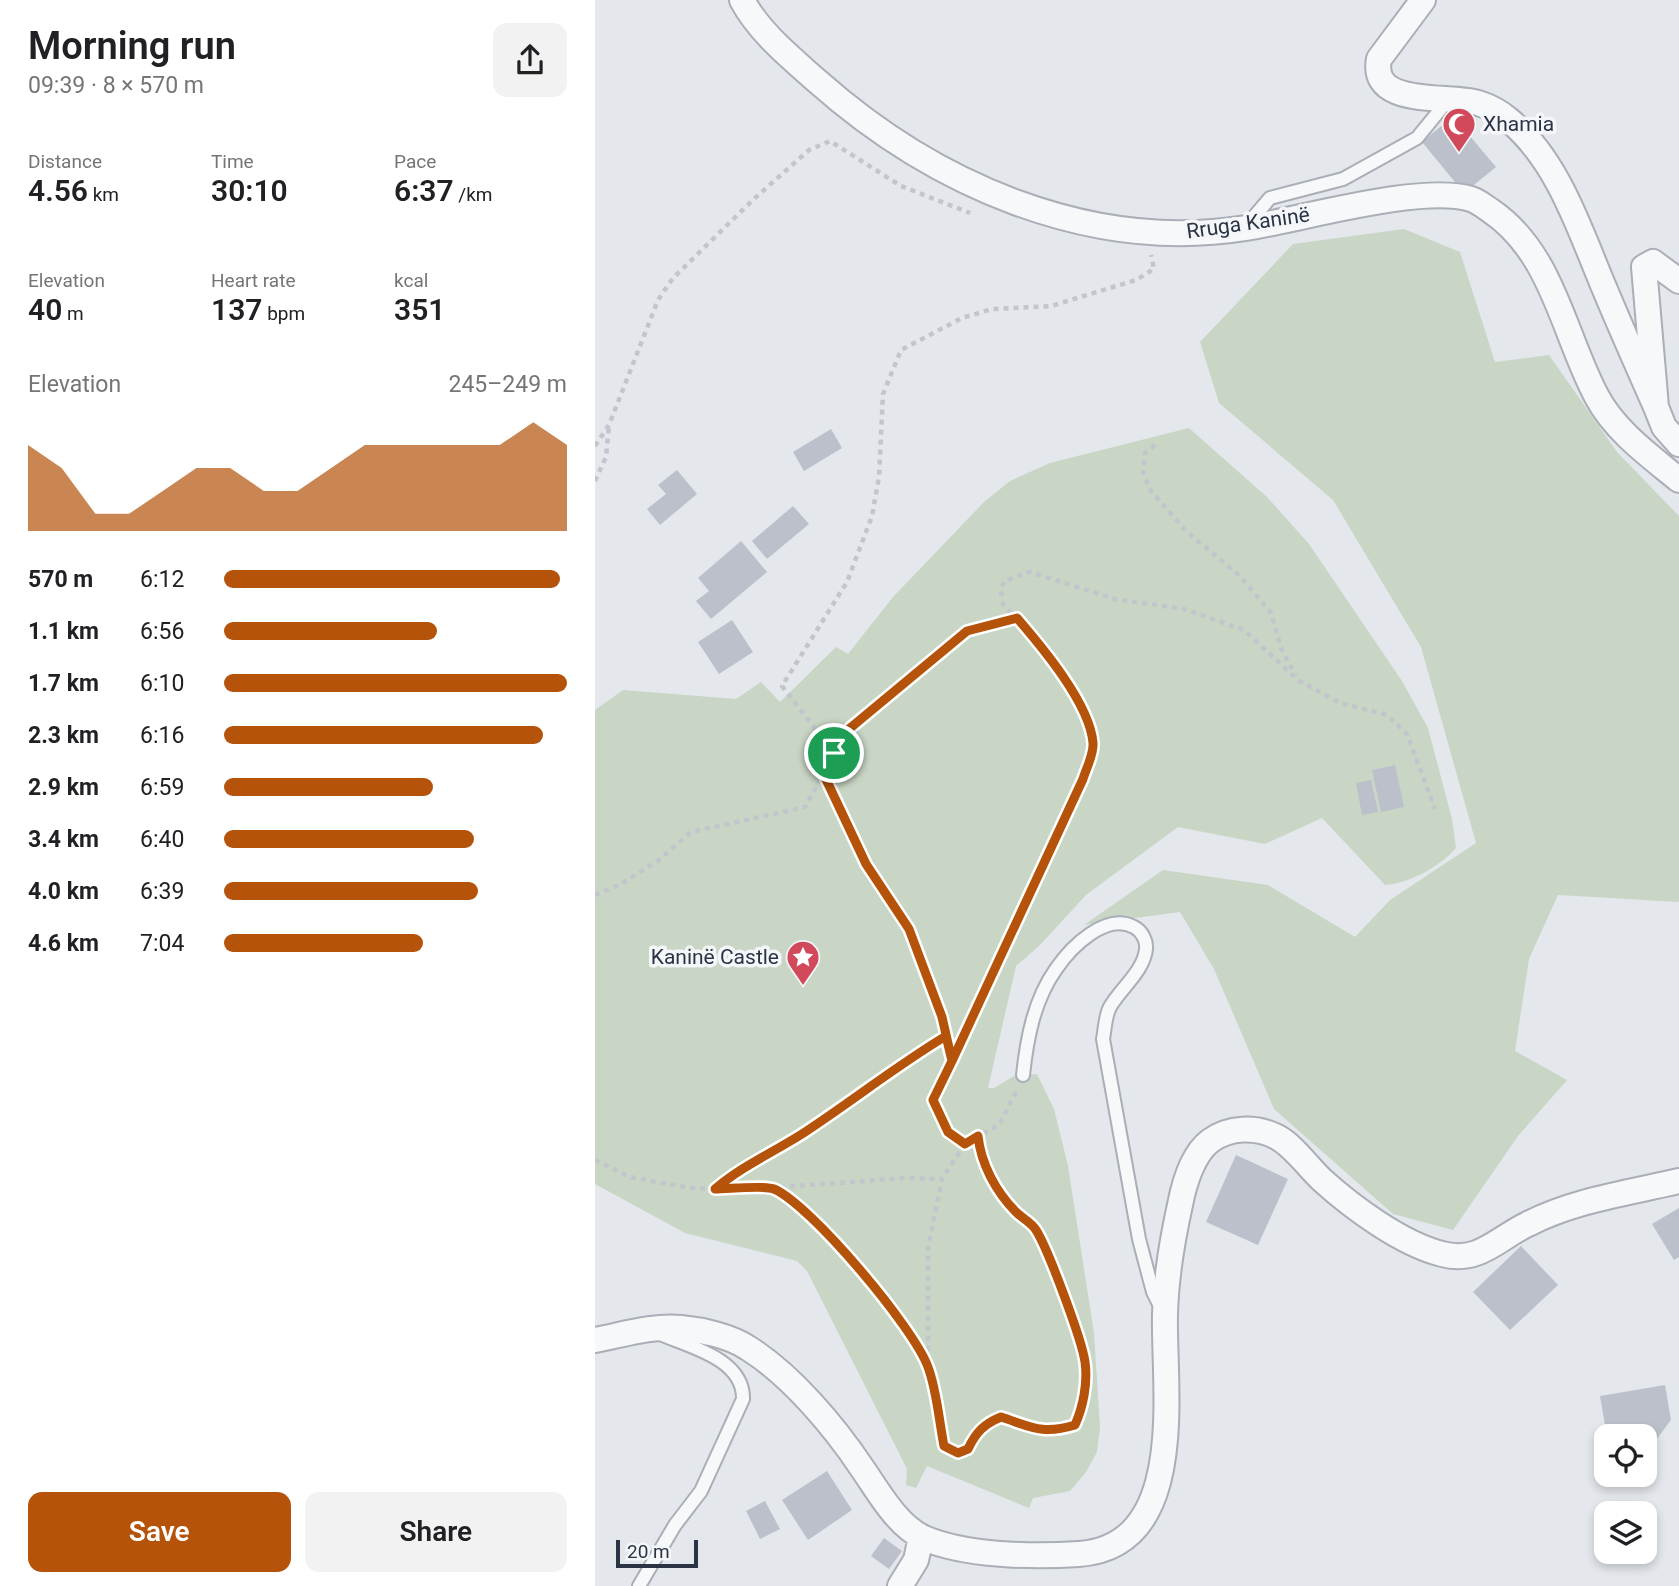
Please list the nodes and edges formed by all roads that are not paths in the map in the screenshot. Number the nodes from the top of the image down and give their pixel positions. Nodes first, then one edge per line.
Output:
1 (742, 0) edge
2 (1423, 0) edge
3 (1449, 100) junction
4 (1244, 228) junction
5 (1679, 281) edge
6 (1657, 407) junction
7 (1679, 444) edge
8 (1679, 480) edge
9 (1023, 1075) road end
10 (1679, 1181) edge
11 (1165, 1315) junction
12 (652, 1331) junction
13 (595, 1340) edge
14 (921, 1537) junction
15 (639, 1586) edge
16 (900, 1586) edge

1 - 4 street, Rruga Kaninë
2 - 3 street
3 - 4 lane
3 - 6 street
4 - 8 street, Rruga Kaninë
5 - 6 street
6 - 7 street
9 - 11 lane
10 - 11 street
11 - 14 street
12 - 13 street
12 - 14 street
12 - 15 lane
14 - 16 street

